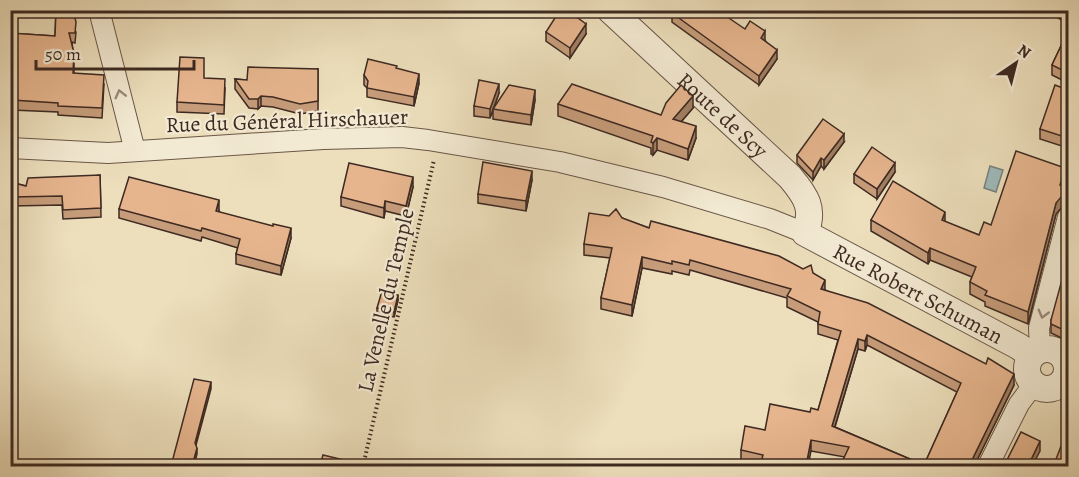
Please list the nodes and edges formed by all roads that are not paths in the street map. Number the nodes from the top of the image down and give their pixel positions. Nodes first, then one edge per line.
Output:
1 (99, 10) edge
2 (610, 10) edge
3 (10, 148) edge
4 (135, 151) junction
5 (1068, 217) edge
6 (805, 233) junction
7 (1036, 352) junction
8 (1068, 373) edge
9 (1034, 384) junction
10 (988, 466) edge

4 -> 1 street
2 - 6 street, Route de Scy
3 - 4 street, Rue du Général Hirschauer
4 - 6 street, Rue du Général Hirschauer
5 -> 7 street
6 - 7 street, Rue Robert Schuman
7 - 8 street
7 - 9 street
8 - 9 street
9 - 10 street

